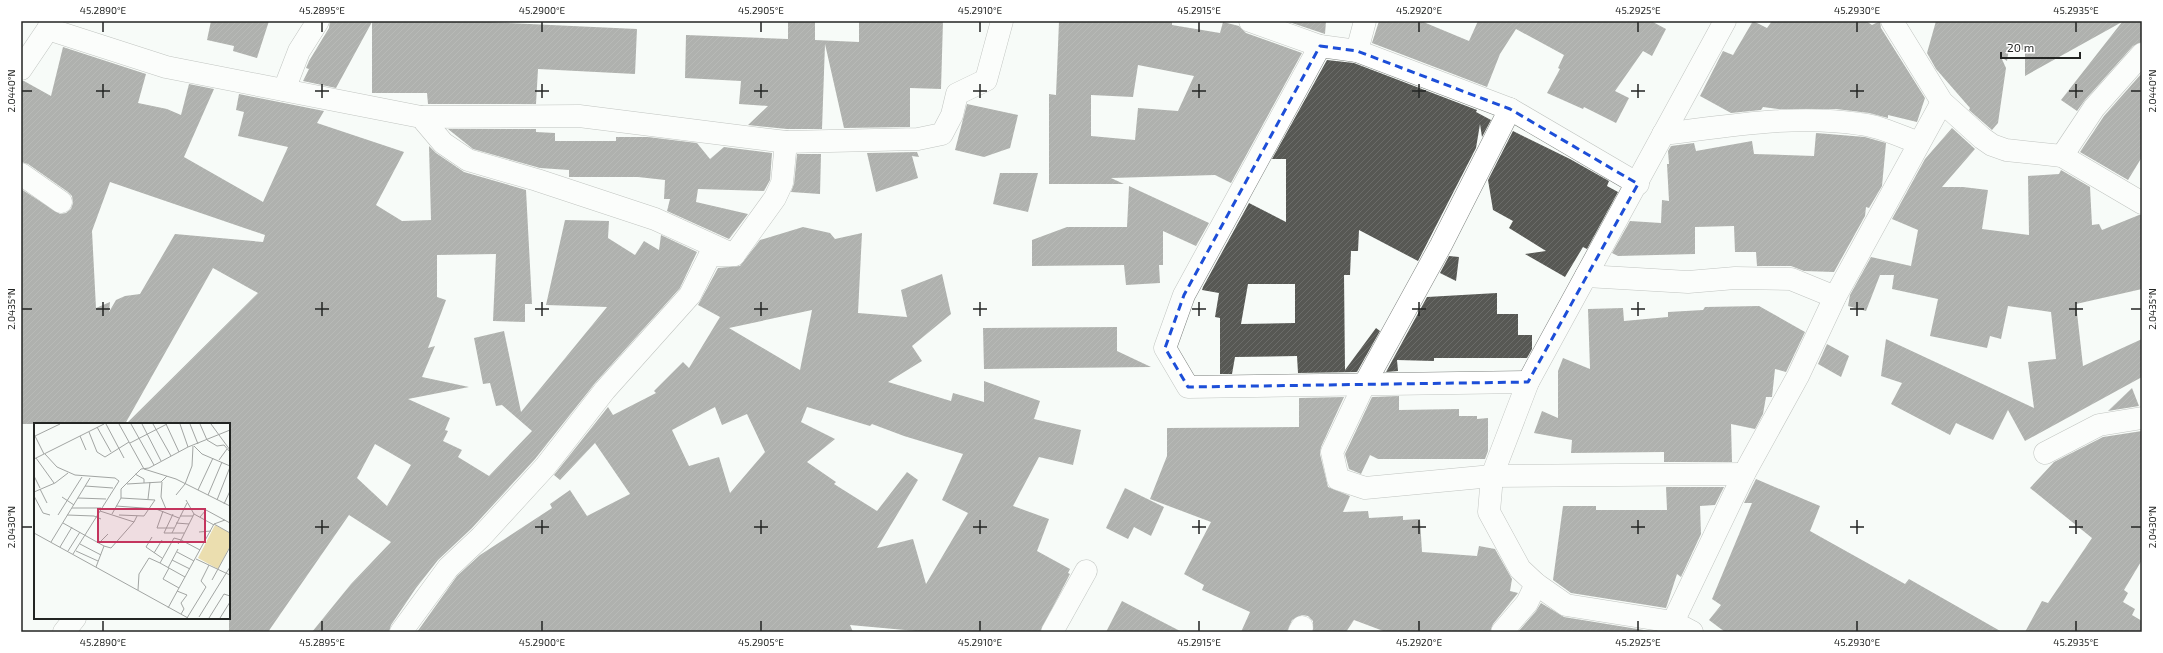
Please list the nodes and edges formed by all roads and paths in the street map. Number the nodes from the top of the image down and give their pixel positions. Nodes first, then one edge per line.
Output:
1 (318, 21) edge
2 (1002, 21) edge
3 (1250, 21) edge
4 (1365, 21) edge
5 (1725, 21) edge
6 (1892, 21) edge
7 (50, 25) edge
8 (1320, 46) junction
9 (1357, 51) junction
10 (2142, 54) edge
11 (21, 69) edge
12 (284, 90) junction
13 (1942, 102) junction
14 (1510, 109) junction
15 (421, 117) junction
16 (1662, 134) junction
17 (786, 142) junction
18 (1919, 142) junction
19 (2062, 156) junction
20 (21, 174) edge
21 (1638, 184) junction
22 (61, 202) dead end
23 (2142, 203) edge
24 (734, 254) junction
25 (1586, 276) junction
26 (1835, 297) junction
27 (1528, 382) junction
28 (1364, 385) junction
29 (2142, 418) edge
30 (2045, 453) dead end
31 (1744, 474) junction
32 (1492, 476) junction
33 (1086, 571) dead end
34 (1536, 584) junction
35 (74, 619) edge
36 (1678, 629) edge
37 (64, 632) edge
38 (400, 632) edge
39 (1052, 632) edge
40 (1502, 632) edge

1 - 12 street
2 - 17 street
3 - 8 street
4 - 9 street
5 - 16 street
6 - 13 street
7 - 11 street
7 - 12 street
8 - 9 street
8 - 28 street
9 - 14 street
10 - 19 street
12 - 15 street
13 - 18 street
13 - 19 street
14 - 21 street
14 - 28 street
15 - 17 street
15 - 24 street
16 - 18 street
16 - 21 street
17 - 24 street
18 - 26 street
19 - 23 street
20 - 22 street
21 - 25 street
24 - 38 street
25 - 26 street
25 - 27 street
26 - 31 street
27 - 28 street
27 - 32 street
28 - 32 street
29 - 30 street
31 - 32 street
31 - 36 street
32 - 34 street
33 - 39 street
34 - 36 street
34 - 40 street
35 - 37 street

